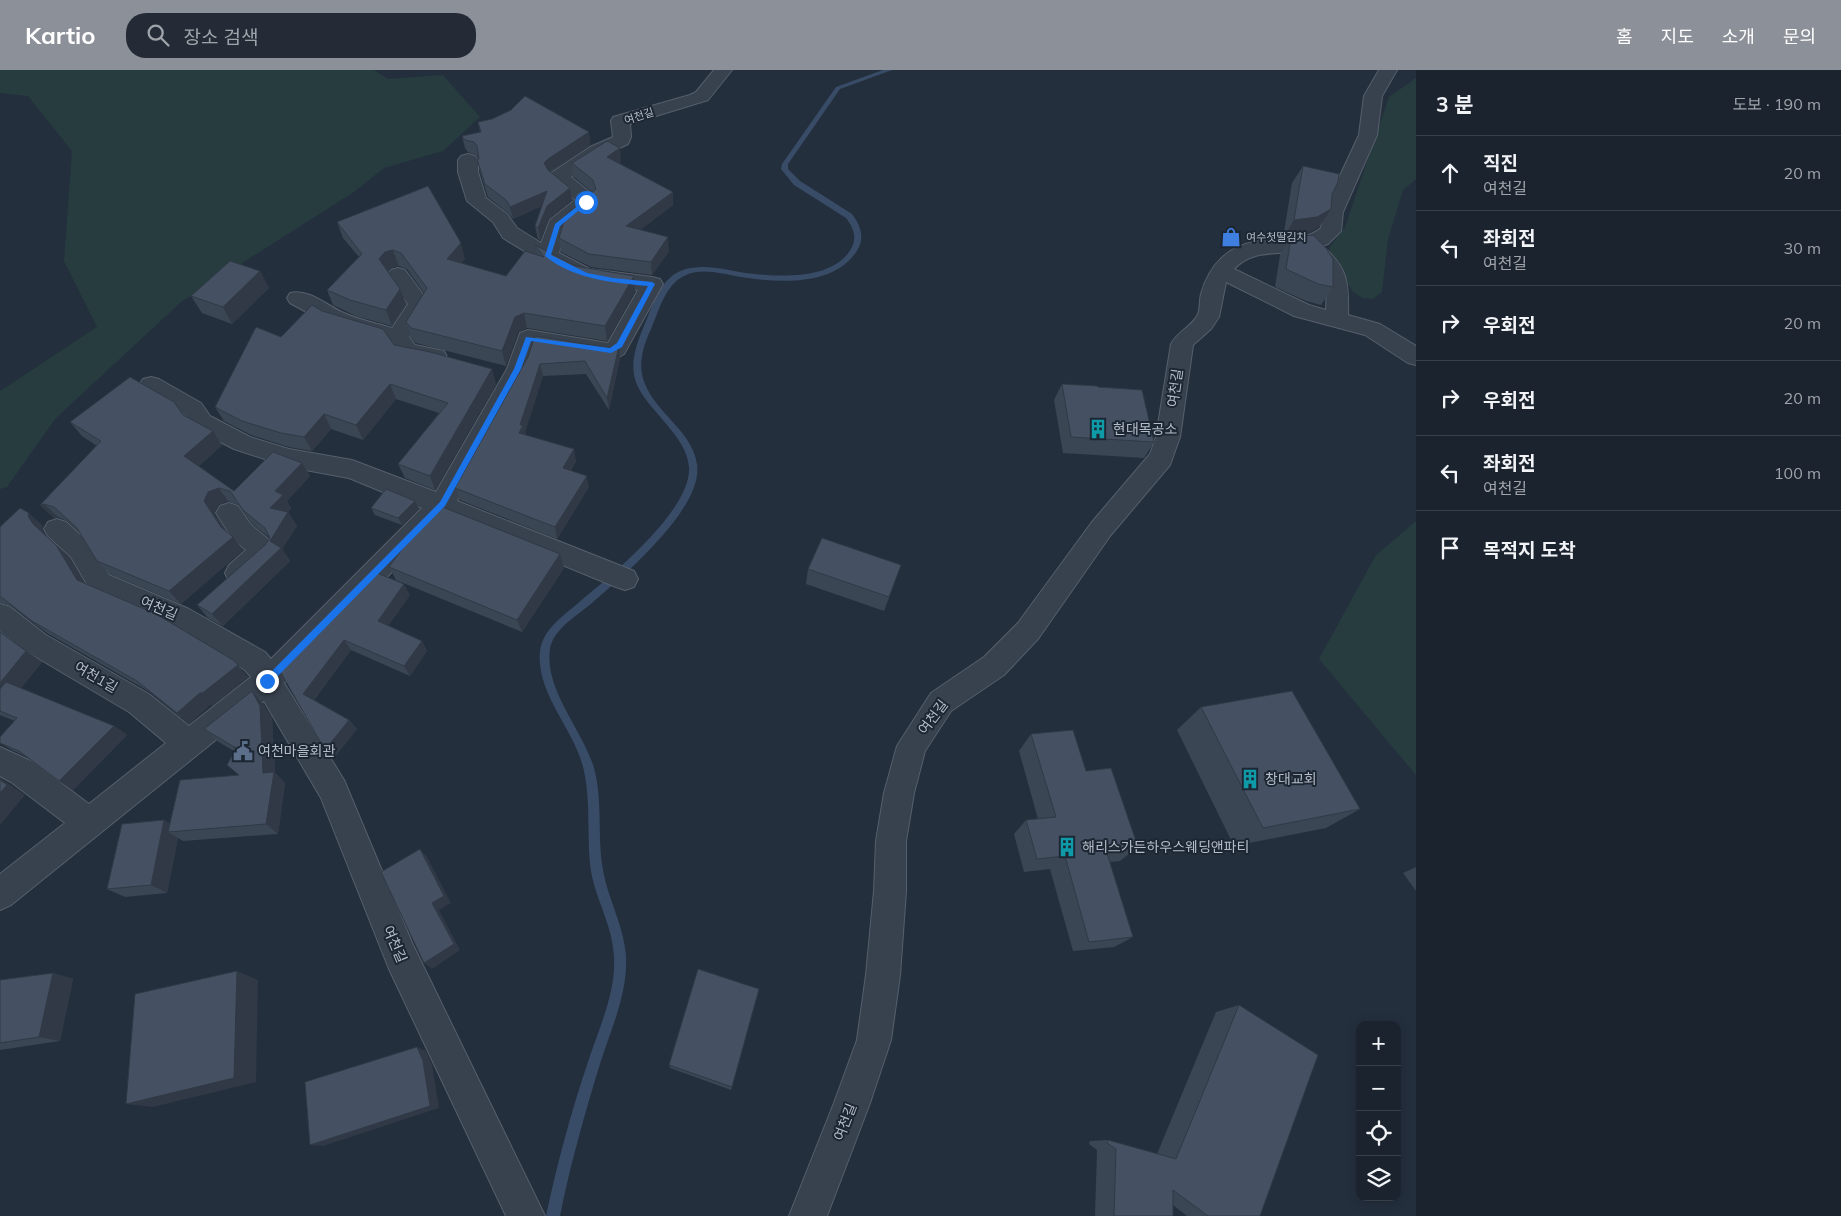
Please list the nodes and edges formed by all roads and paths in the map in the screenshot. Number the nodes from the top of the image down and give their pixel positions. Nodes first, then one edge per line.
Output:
1 (724, 70) edge
2 (1388, 70) edge
3 (468, 160) dead end
4 (1306, 245) junction
5 (548, 256) junction
6 (1221, 271) junction
7 (398, 275) dead end
8 (298, 298) dead end
9 (1337, 318) junction
10 (398, 338) junction
11 (1416, 357) edge
12 (455, 362) edge
13 (151, 385) dead end
14 (442, 504) junction
15 (229, 512) dead end
16 (57, 529) dead end
17 (626, 579) dead end
18 (0, 614) edge
19 (184, 620) junction
20 (267, 681) junction
21 (189, 744) junction
22 (0, 760) edge
23 (89, 823) junction
24 (0, 894) edge
25 (524, 1212) edge
26 (808, 1216) edge

1 - 5 street, 여천길
2 - 4 street, 여천길
3 - 5 street
4 - 6 street, 여천길
4 - 9 street
5 - 14 street
6 - 9 street
6 - 26 street, 여천길
7 - 10 street
8 - 10 street
9 - 11 street
10 - 12 street
13 - 14 street
14 - 17 street
14 - 20 street
15 - 19 street
16 - 19 street, 여천길
18 - 21 street, 여천1길
19 - 20 street, 여천길
20 - 21 street
20 - 25 street, 여천길
21 - 23 street
22 - 23 street
23 - 24 street

